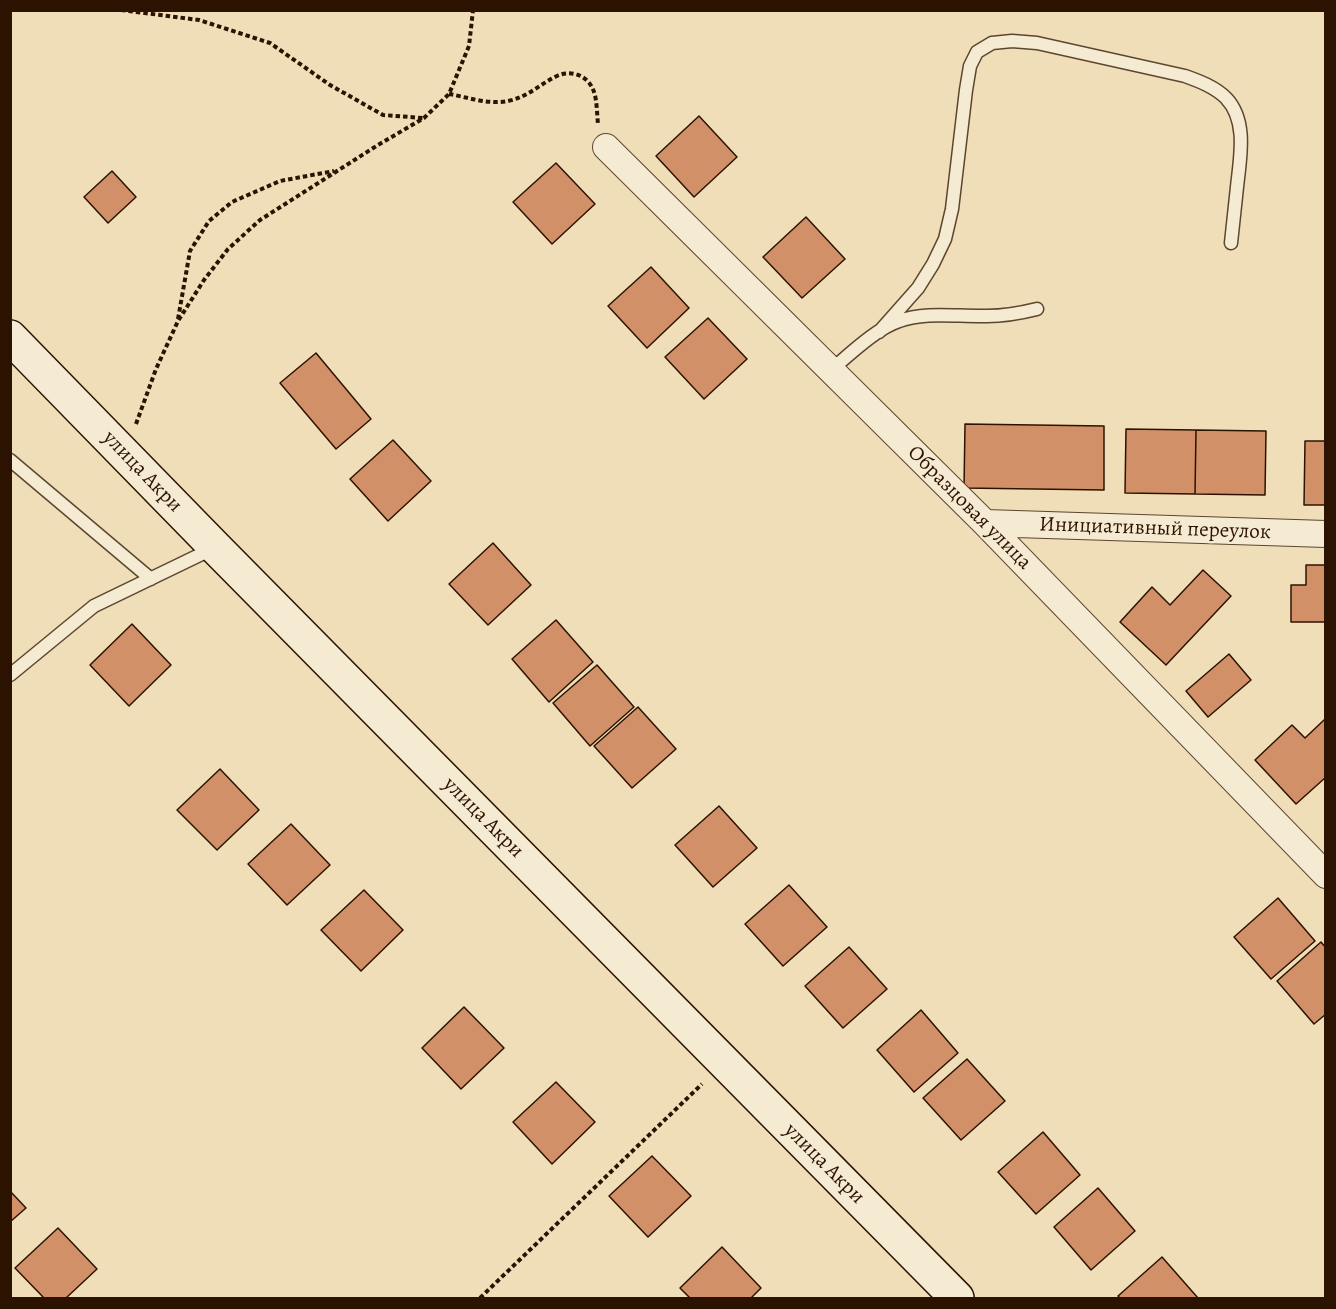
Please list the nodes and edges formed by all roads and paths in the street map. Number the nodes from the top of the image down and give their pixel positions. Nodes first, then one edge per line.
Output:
1 (120, 10) edge
2 (473, 10) edge
3 (448, 93) junction
4 (424, 118) junction
5 (606, 147) joint
6 (338, 171) junction
7 (1231, 243) dead end
8 (1037, 309) dead end
9 (178, 321) junction
10 (879, 332) junction
11 (10, 337) edge
12 (831, 370) junction
13 (124, 454) junction
14 (10, 460) edge
15 (985, 523) junction
16 (1326, 534) edge
17 (215, 547) junction
18 (151, 579) junction
19 (10, 675) edge
20 (1326, 875) edge
21 (724, 1062) junction
22 (480, 1299) edge
23 (957, 1299) edge

1 - 4 path
2 - 3 path
3 - 4 path
3 - 5 path
4 - 6 path
5 - 12 street, Образцовая улица
6 - 9 path
6 - 9 path
7 - 10 lane
8 - 10 lane
9 - 13 path
10 - 12 lane
11 - 13 main road, улица Акри
12 - 15 street, Образцовая улица
13 - 17 main road, улица Акри
14 - 18 lane
15 - 16 street, Инициативный переулок
15 - 20 street, Образцовая улица
17 - 18 lane
17 - 21 main road, улица Акри
18 - 19 lane
21 - 22 path
21 - 23 main road, улица Акри

